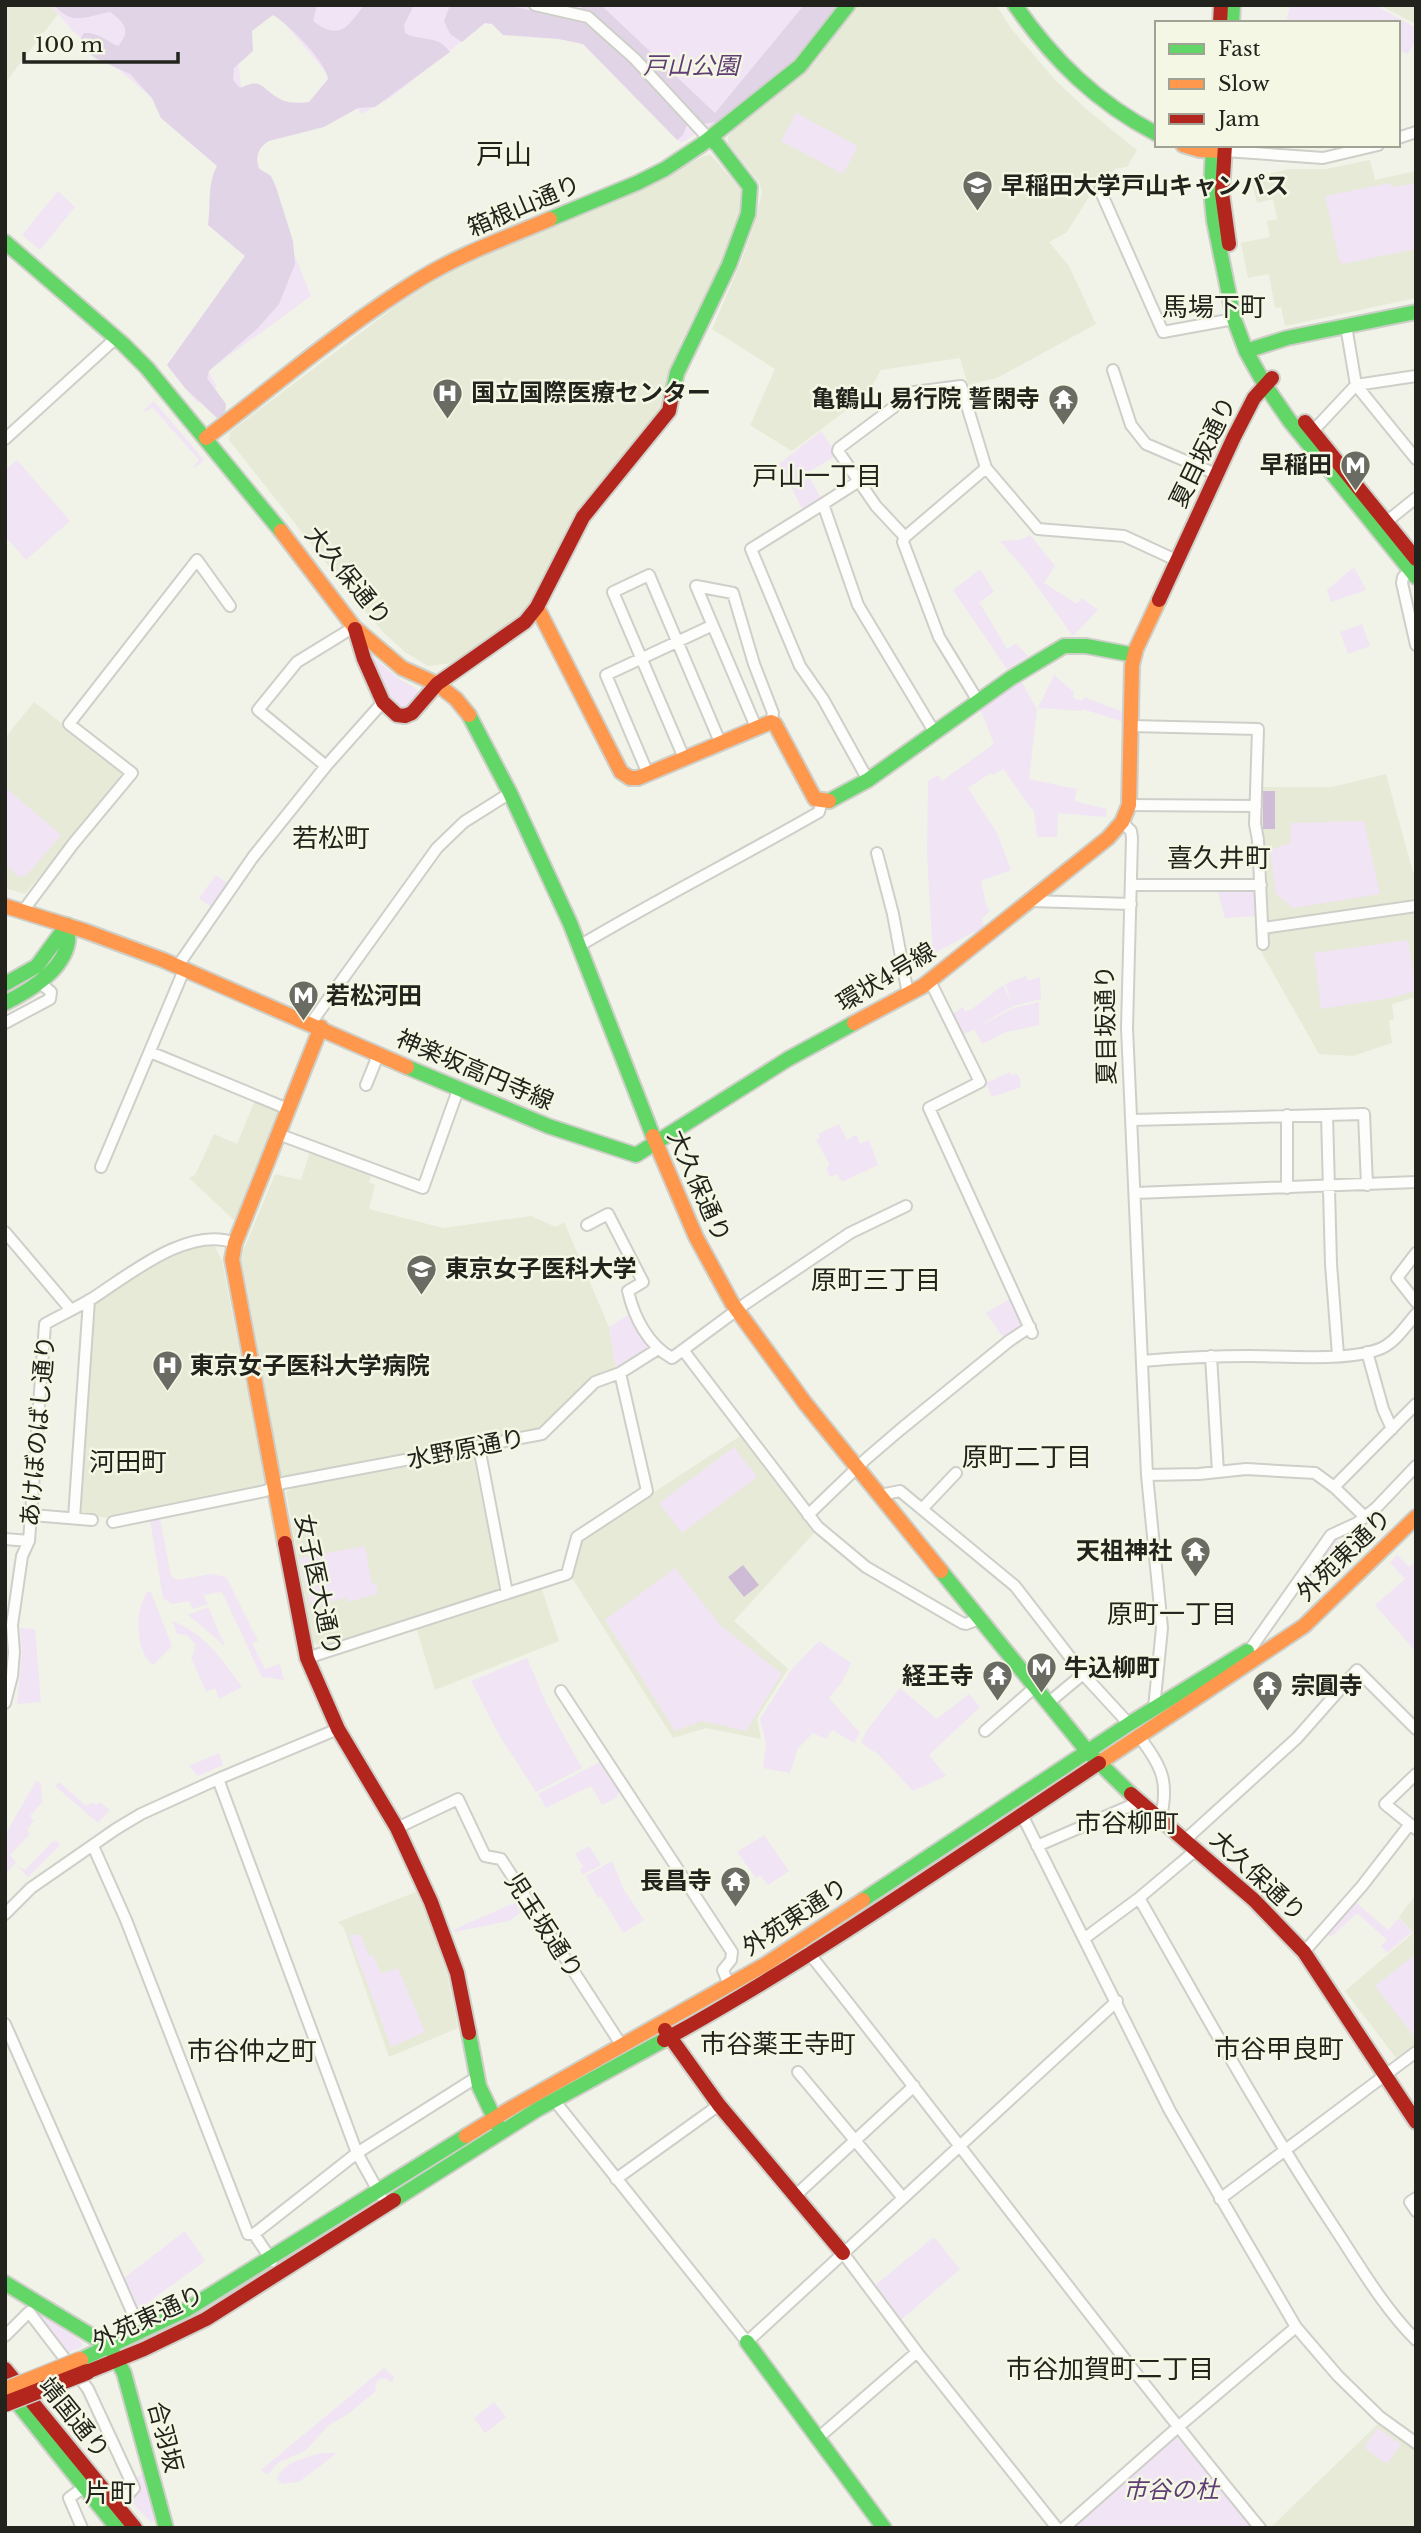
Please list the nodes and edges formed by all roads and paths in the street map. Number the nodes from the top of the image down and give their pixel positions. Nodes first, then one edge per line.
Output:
1 (535, 5) edge
2 (848, 5) edge
3 (1015, 5) edge
4 (1155, 133) edge
5 (709, 139) junction
6 (1370, 147) edge
7 (1219, 148) edge
8 (1100, 190) dead end
9 (5, 242) edge
10 (1416, 312) edge
11 (1234, 319) junction
12 (1346, 326) junction
13 (116, 338) junction
14 (1251, 349) junction
15 (1113, 370) dead end
16 (1416, 376) edge
17 (1268, 382) junction
18 (1356, 385) junction
19 (1312, 432) junction
20 (206, 438) junction
21 (5, 439) edge
22 (1416, 459) edge
23 (986, 468) junction
24 (1216, 474) junction
25 (859, 481) junction
26 (1416, 498) edge
27 (823, 504) junction
28 (1386, 522) junction
29 (905, 537) junction
30 (1176, 560) junction
31 (1415, 568) edge
32 (230, 607) dead end
33 (537, 607) junction
34 (711, 626) junction
35 (354, 627) junction
36 (676, 641) junction
37 (1416, 645) edge
38 (1134, 655) junction
39 (640, 658) junction
40 (437, 684) junction
41 (978, 701) junction
42 (383, 702) junction
43 (763, 724) junction
44 (1131, 726) junction
45 (935, 733) junction
46 (720, 742) junction
47 (684, 758) junction
48 (326, 766) junction
49 (648, 774) junction
50 (869, 780) junction
51 (510, 793) junction
52 (822, 801) junction
53 (1129, 805) junction
54 (1256, 806) junction
55 (1122, 822) junction
56 (877, 853) dead end
57 (1132, 885) junction
58 (1261, 885) junction
59 (1030, 901) junction
60 (1131, 904) junction
61 (5, 906) edge
62 (1416, 906) edge
63 (23, 911) junction
64 (67, 925) junction
65 (1263, 929) junction
66 (1264, 944) dead end
67 (579, 946) junction
68 (181, 968) junction
69 (930, 981) junction
70 (39, 982) junction
71 (5, 984) edge
72 (908, 994) junction
73 (5, 1003) edge
74 (5, 1023) edge
75 (316, 1025) junction
76 (150, 1052) junction
77 (379, 1053) junction
78 (366, 1085) dead end
79 (458, 1090) junction
80 (288, 1109) junction
81 (1287, 1115) junction
82 (1327, 1115) junction
83 (1132, 1121) junction
84 (278, 1134) junction
85 (655, 1145) junction
86 (101, 1167) dead end
87 (1416, 1182) edge
88 (1367, 1185) junction
89 (1329, 1187) junction
90 (1287, 1188) junction
91 (1135, 1194) junction
92 (905, 1206) dead end
93 (587, 1225) dead end
94 (5, 1233) edge
95 (235, 1243) junction
96 (1416, 1253) edge
97 (89, 1300) junction
98 (1416, 1301) edge
99 (71, 1310) junction
100 (737, 1310) junction
101 (1416, 1314) edge
102 (658, 1349) junction
103 (683, 1350) junction
104 (1367, 1352) junction
105 (1338, 1355) junction
106 (1211, 1356) junction
107 (1142, 1360) junction
108 (620, 1373) junction
109 (1416, 1404) edge
110 (1392, 1429) junction
111 (479, 1447) junction
112 (1416, 1466) edge
113 (859, 1467) junction
114 (1218, 1472) junction
115 (956, 1473) dead end
116 (1147, 1475) junction
117 (1334, 1487) junction
118 (275, 1488) junction
119 (880, 1495) junction
120 (922, 1509) junction
121 (32, 1515) junction
122 (808, 1515) junction
123 (1364, 1516) junction
124 (1416, 1517) edge
125 (74, 1518) junction
126 (92, 1520) dead end
127 (113, 1522) dead end
128 (5, 1539) edge
129 (29, 1541) junction
130 (507, 1593) junction
131 (979, 1619) junction
132 (9, 1624) edge
133 (1304, 1626) junction
134 (1249, 1651) junction
135 (307, 1658) junction
136 (1083, 1674) junction
137 (1034, 1688) junction
138 (561, 1690) dead end
139 (5, 1703) edge
140 (1048, 1704) junction
141 (1154, 1708) junction
142 (338, 1729) junction
143 (1416, 1729) edge
144 (1134, 1730) junction
145 (985, 1731) dead end
146 (1093, 1757) junction
147 (1416, 1774) edge
148 (218, 1779) junction
149 (1139, 1802) junction
150 (1021, 1813) junction
151 (1160, 1821) junction
152 (1413, 1827) edge
153 (397, 1828) junction
154 (1191, 1845) junction
155 (93, 1846) junction
156 (1037, 1846) junction
157 (1139, 1898) junction
158 (5, 1914) edge
159 (1085, 1938) junction
160 (805, 1949) junction
161 (1304, 1952) junction
162 (729, 1985) junction
163 (1117, 2001) junction
164 (5, 2024) edge
165 (666, 2030) junction
166 (622, 2046) junction
167 (1416, 2052) edge
168 (798, 2072) dead end
169 (1384, 2076) junction
170 (477, 2077) junction
171 (914, 2086) junction
172 (554, 2100) junction
173 (719, 2105) junction
174 (1416, 2122) edge
175 (498, 2125) junction
176 (855, 2141) junction
177 (960, 2144) junction
178 (1284, 2152) junction
179 (357, 2153) junction
180 (616, 2179) junction
181 (378, 2191) junction
182 (796, 2195) junction
183 (903, 2198) junction
184 (1416, 2198) edge
185 (1220, 2199) junction
186 (387, 2206) junction
187 (1416, 2211) edge
188 (254, 2234) junction
189 (303, 2248) junction
190 (843, 2253) junction
191 (275, 2266) junction
192 (5, 2283) edge
193 (32, 2307) junction
194 (1296, 2328) junction
195 (141, 2332) junction
196 (5, 2336) edge
197 (1416, 2340) edge
198 (747, 2342) junction
199 (917, 2352) junction
200 (114, 2353) junction
201 (84, 2366) junction
202 (5, 2369) edge
203 (5, 2389) edge
204 (5, 2403) edge
205 (1178, 2427) junction
206 (818, 2438) junction
207 (1416, 2443) edge
208 (87, 2491) junction
209 (117, 2507) junction
210 (165, 2526) edge
211 (82, 2528) edge
212 (117, 2528) edge
213 (135, 2528) edge
214 (884, 2528) edge
215 (1056, 2528) edge
216 (1064, 2528) edge
217 (1260, 2528) edge

1 - 5 street
2 - 5 main road, 箱根山通り
3 - 4 main road
5 - 20 main road, 箱根山通り
5 - 33 main road
6 - 7 street
7 - 11 main road
7 - 14 main road
8 - 11 street
9 - 13 main road, 大久保通り
10 - 12 main road
11 - 14 main road
12 - 14 main road
12 - 18 street
13 - 20 main road, 大久保通り
13 - 21 street
14 - 17 main road
15 - 24 street
16 - 18 street
17 - 19 main road
17 - 24 main road, 夏目坂通り
17 - 31 main road
18 - 19 street
18 - 22 street
19 - 28 main road
20 - 35 main road, 大久保通り
23 - 25 street
23 - 29 street
23 - 30 street
24 - 30 main road, 夏目坂通り
25 - 27 street
25 - 29 street
26 - 28 street
27 - 45 street
27 - 50 street
28 - 31 main road
29 - 41 street
30 - 38 main road, 夏目坂通り
31 - 37 street
32 - 63 street
33 - 40 main road
33 - 49 main road
34 - 36 street
34 - 43 street
34 - 43 street
35 - 40 main road, 大久保通り
35 - 42 main road
35 - 48 street
36 - 39 street
36 - 39 street
36 - 46 street
38 - 41 main road
38 - 44 main road, 夏目坂通り
39 - 47 street
39 - 49 street
40 - 42 main road
40 - 51 main road, 大久保通り
41 - 45 main road
42 - 48 street
43 - 46 main road
43 - 52 main road
44 - 53 main road, 夏目坂通り
44 - 54 street
45 - 50 main road
46 - 47 main road
47 - 49 main road
48 - 68 street
50 - 52 main road
51 - 67 main road, 大久保通り
51 - 75 street
52 - 67 street
53 - 54 street
53 - 55 main road, 夏目坂通り
54 - 58 street
55 - 57 street, 夏目坂通り
55 - 59 main road, 環状4号線
56 - 72 street
57 - 58 street
57 - 60 street, 夏目坂通り
58 - 65 street
59 - 60 street
59 - 69 main road, 環状4号線
60 - 83 street, 夏目坂通り
61 - 63 main road, 神楽坂高円寺線
62 - 65 street
63 - 64 main road, 神楽坂高円寺線
64 - 68 main road, 神楽坂高円寺線
64 - 70 main road
64 - 71 main road
65 - 66 street
67 - 85 main road, 大久保通り
68 - 75 main road, 神楽坂高円寺線
68 - 76 street
69 - 72 main road, 環状4号線
69 - 113 street
70 - 73 main road
70 - 74 street
72 - 85 main road, 環状4号線
75 - 77 main road, 神楽坂高円寺線
75 - 80 main road, 女子医大通り
76 - 80 street
76 - 86 street
77 - 78 street
77 - 79 main road, 神楽坂高円寺線
79 - 84 street
79 - 85 main road, 神楽坂高円寺線
80 - 84 main road, 女子医大通り
81 - 82 street
81 - 83 street
81 - 90 street
82 - 88 street
82 - 89 street
83 - 91 street, 夏目坂通り
84 - 95 main road, 女子医大通り
85 - 100 main road, 大久保通り
87 - 88 street
88 - 89 street
89 - 90 street
89 - 105 street
90 - 91 street
91 - 107 street, 夏目坂通り
92 - 100 street
93 - 102 street
94 - 99 street
95 - 97 street, あけぼのばし通り
95 - 118 main road, 女子医大通り
96 - 98 street
97 - 99 street, あけぼのばし通り
97 - 125 street
99 - 121 street, あけぼのばし通り
100 - 103 street
100 - 113 main road, 大久保通り
101 - 104 street
102 - 103 street
102 - 108 street, 水野原通り
103 - 122 street
104 - 105 street
104 - 110 street
105 - 106 street
106 - 107 street
106 - 114 street
107 - 116 street, 夏目坂通り
108 - 111 street, 水野原通り
108 - 130 street
109 - 110 street
110 - 117 street
111 - 118 street, 水野原通り
111 - 130 street
112 - 123 street
113 - 119 main road, 大久保通り
113 - 122 street
114 - 116 street
114 - 117 street
115 - 120 street
116 - 141 street, 夏目坂通り
117 - 123 street
118 - 127 street, 水野原通り
118 - 135 main road, 女子医大通り
119 - 120 street
119 - 131 main road, 大久保通り
120 - 136 street
121 - 125 street
121 - 129 street, あけぼのばし通り
122 - 131 street
123 - 134 street
124 - 133 main road, 外苑東通り
125 - 126 street
128 - 129 street
129 - 132 street, あけぼのばし通り
130 - 135 street
131 - 137 main road, 大久保通り
132 - 139 street, あけぼのばし通り
133 - 134 main road, 外苑東通り
133 - 144 main road, 外苑東通り
134 - 141 main road, 外苑東通り
135 - 142 main road, 女子医大通り
136 - 140 street
136 - 144 street
137 - 140 main road, 大久保通り
137 - 145 street
138 - 162 street
140 - 146 main road, 大久保通り
141 - 144 main road, 外苑東通り
142 - 148 street
142 - 153 main road, 女子医大通り
143 - 154 street
144 - 146 main road, 外苑東通り
144 - 151 street
146 - 149 main road, 大久保通り
146 - 150 main road, 外苑東通り
146 - 160 main road, 外苑東通り
147 - 152 street
148 - 155 street
148 - 179 street
149 - 151 main road, 大久保通り
149 - 156 street
150 - 156 street
150 - 160 main road, 外苑東通り
151 - 154 main road, 大久保通り
152 - 161 street
153 - 166 street, 児玉坂通り
153 - 170 main road, 女子医大通り
154 - 157 street
154 - 161 main road, 大久保通り
155 - 158 street
155 - 188 street
156 - 159 street
157 - 159 street
157 - 178 street
159 - 163 street
160 - 162 main road, 外苑東通り
160 - 165 main road, 外苑東通り
160 - 171 street
161 - 169 main road, 大久保通り
162 - 165 main road, 外苑東通り
163 - 177 street
163 - 185 street
164 - 195 street
165 - 166 main road, 外苑東通り
165 - 172 main road, 外苑東通り
165 - 173 main road
166 - 175 main road, 外苑東通り
167 - 169 street
168 - 176 street
169 - 174 main road, 大久保通り
169 - 178 street
170 - 175 main road, 女子医大通り
170 - 179 street
171 - 176 street
171 - 177 street
172 - 175 main road, 外苑東通り
172 - 180 street
173 - 180 street
173 - 182 main road
175 - 181 main road, 外苑東通り
175 - 186 main road, 外苑東通り
176 - 182 street
176 - 183 street
177 - 183 street
177 - 205 street
178 - 185 street
178 - 197 street
179 - 181 street
179 - 188 street
180 - 198 street
181 - 186 street
181 - 189 main road, 外苑東通り
182 - 190 main road
183 - 190 street
184 - 187 street
185 - 194 street
186 - 189 main road, 外苑東通り
188 - 191 street
189 - 191 main road, 外苑東通り
190 - 198 street
190 - 199 street
191 - 195 main road, 外苑東通り
191 - 200 main road, 外苑東通り
192 - 193 main road
193 - 196 street
193 - 200 main road
193 - 209 street
194 - 205 street
194 - 207 street
195 - 200 main road, 外苑東通り
198 - 206 main road
199 - 206 street
199 - 215 street
200 - 201 main road, 外苑東通り
200 - 210 main road, 合羽坂
201 - 203 main road, 外苑東通り, bridge
201 - 204 main road, 外苑東通り, bridge
202 - 209 main road, 靖国通り
203 - 208 main road, 靖国通り
205 - 216 street
205 - 217 street
206 - 214 main road
208 - 211 street
208 - 212 main road, 靖国通り
209 - 213 main road, 靖国通り

